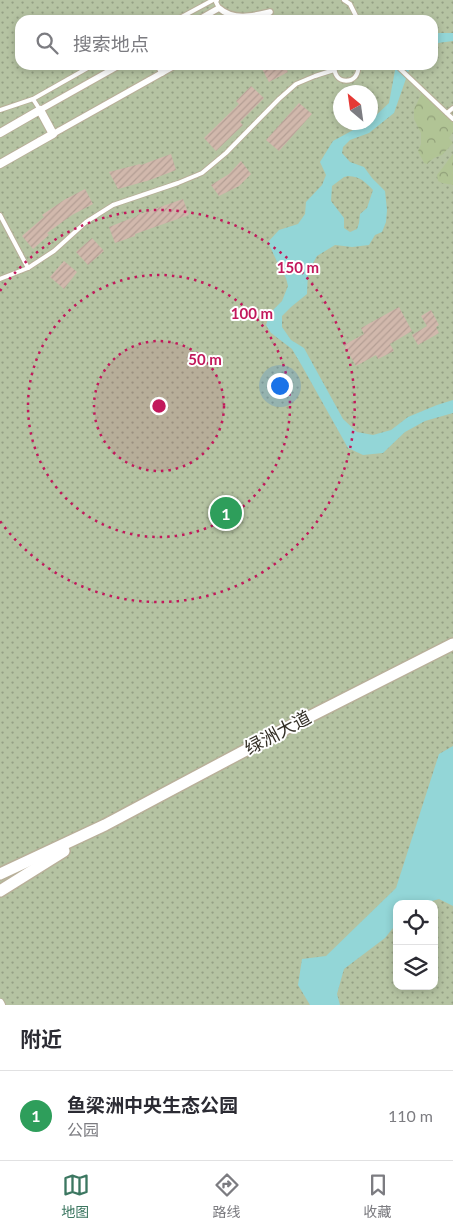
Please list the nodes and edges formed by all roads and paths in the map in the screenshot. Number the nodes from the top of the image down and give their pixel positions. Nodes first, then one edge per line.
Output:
1 (213, 0) edge
2 (217, 0) edge
3 (344, 0) edge
4 (219, 8) junction
5 (185, 15) edge
6 (207, 15) edge
7 (231, 15) edge
8 (255, 15) edge
9 (264, 15) edge
10 (356, 15) edge
11 (84, 70) edge
12 (111, 70) edge
13 (166, 70) edge
14 (330, 70) edge
15 (335, 70) edge
16 (358, 70) edge
17 (401, 70) edge
18 (162, 72) joint
19 (33, 98) junction
20 (453, 108) edge
21 (0, 110) edge
22 (40, 110) junction
23 (447, 113) junction
24 (453, 119) edge
25 (0, 133) edge
26 (54, 134) junction
27 (0, 164) edge
28 (0, 214) edge
29 (28, 268) junction
30 (0, 279) edge
31 (453, 644) edge
32 (105, 825) junction
33 (0, 874) edge
34 (0, 891) edge

1 - 5 lane
2 - 4 lane
3 - 10 lane
4 - 6 street
4 - 7 street
8 - 9 street
11 - 19 lane
12 - 22 street
13 - 18 street
14 - 29 lane
15 - 16 lane
17 - 23 lane
18 - 26 street
19 - 21 lane
19 - 22 lane
20 - 23 lane
22 - 25 street
22 - 26 street
23 - 24 lane
26 - 27 street
28 - 29 lane
29 - 30 lane
31 - 32 main road, 绿洲大道
32 - 33 main road, 绿洲大道
32 - 34 main road, 绿洲大道

